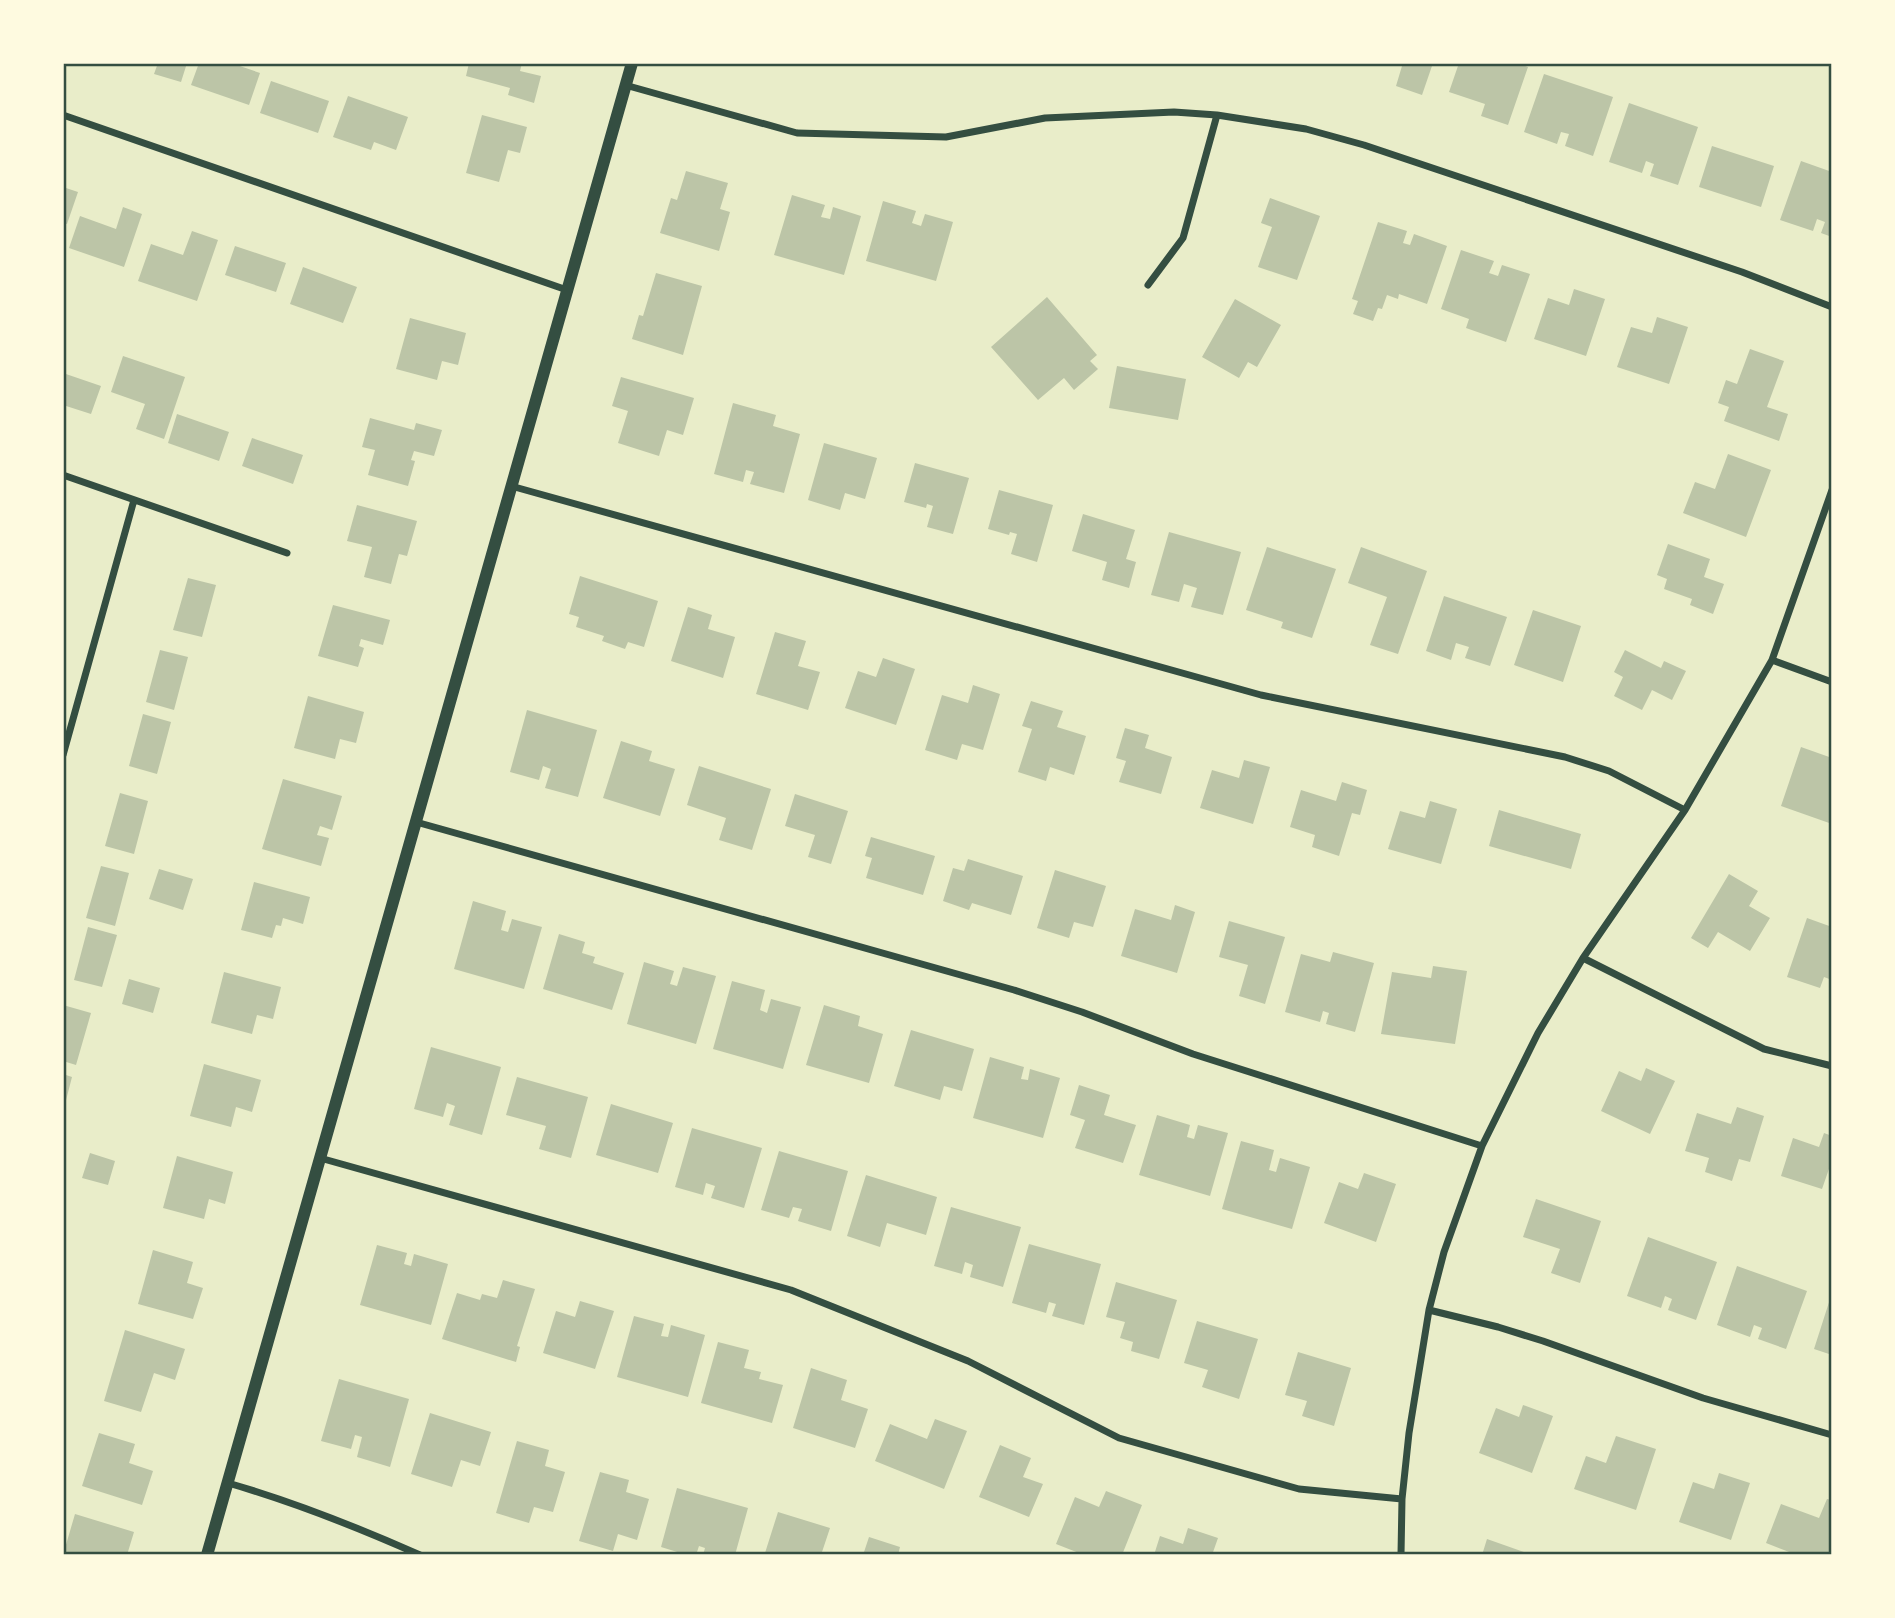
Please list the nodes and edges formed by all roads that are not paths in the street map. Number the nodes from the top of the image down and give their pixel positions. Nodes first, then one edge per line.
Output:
1 (632, 63) edge
2 (625, 85) junction
3 (63, 115) edge
4 (1217, 115) junction
5 (1147, 285) dead end
6 (567, 290) junction
7 (1832, 307) edge
8 (63, 475) edge
9 (512, 486) junction
10 (1832, 490) edge
11 (134, 500) junction
12 (287, 553) dead end
13 (1772, 660) junction
14 (1832, 682) edge
15 (63, 755) edge
16 (1685, 810) junction
17 (416, 822) junction
18 (1583, 958) junction
19 (1832, 1066) edge
20 (1482, 1146) junction
21 (320, 1158) junction
22 (1429, 1310) junction
23 (1832, 1435) edge
24 (228, 1483) junction
25 (1402, 1499) junction
26 (207, 1555) edge
27 (419, 1555) edge
28 (1401, 1555) edge

1 - 2 street
2 - 4 street
2 - 6 street
3 - 6 street
4 - 5 street
4 - 7 street
6 - 9 street
8 - 11 street
9 - 16 street
9 - 17 street
10 - 13 street
11 - 12 street
11 - 15 street
13 - 14 street
13 - 16 street
16 - 18 street
17 - 20 street
17 - 21 street
18 - 19 street
18 - 20 street
20 - 22 street
21 - 24 street
21 - 25 street
22 - 23 street
22 - 25 street
24 - 26 street
24 - 27 street
25 - 28 street

